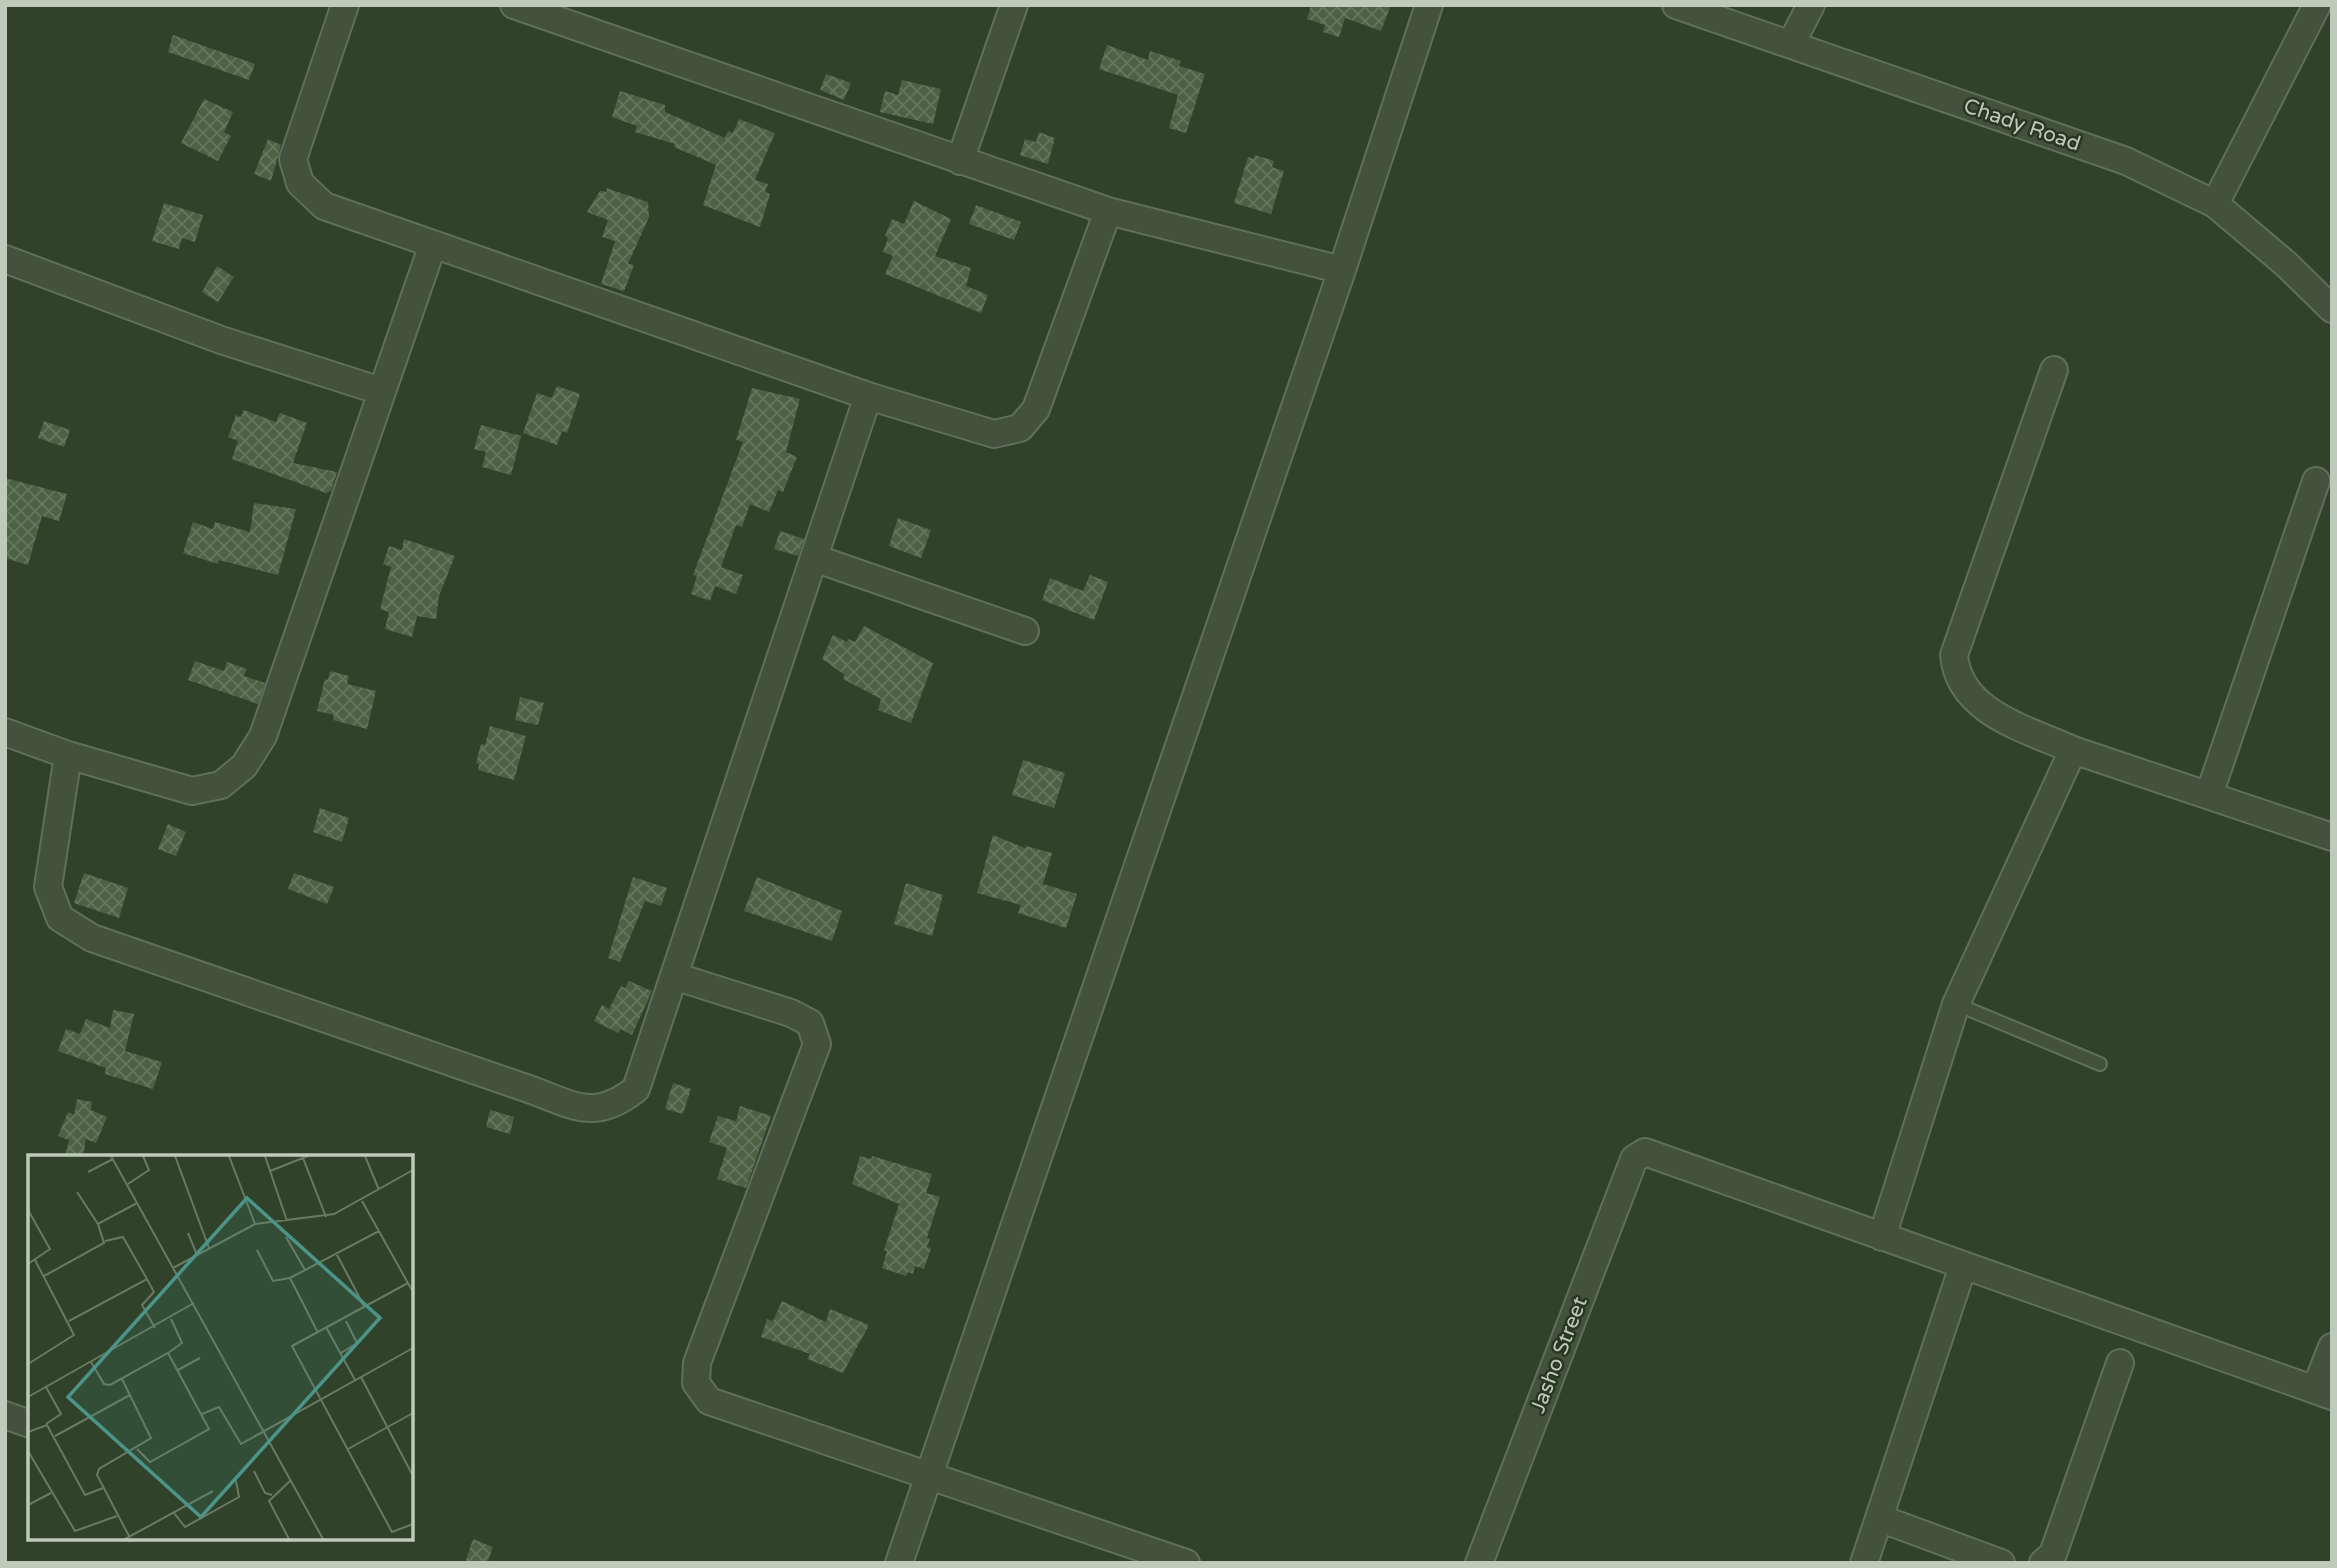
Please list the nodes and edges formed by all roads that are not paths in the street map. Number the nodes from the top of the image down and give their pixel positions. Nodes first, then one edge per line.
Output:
1 (345, 5) edge
2 (514, 5) edge
3 (1014, 5) edge
4 (1429, 5) edge
5 (1678, 5) edge
6 (1811, 5) edge
7 (2317, 5) edge
8 (1791, 44) junction
9 (960, 161) junction
10 (2215, 204) junction
11 (1108, 211) junction
12 (433, 244) junction
13 (5, 259) edge
14 (1342, 270) junction
15 (2332, 309) edge
16 (2054, 370) dead end
17 (381, 391) junction
18 (868, 396) junction
19 (2316, 481) dead end
20 (814, 558) junction
21 (1025, 631) dead end
22 (5, 732) edge
23 (2073, 750) junction
24 (68, 755) junction
25 (2209, 795) junction
26 (2332, 837) edge
27 (674, 976) junction
28 (1956, 1004) junction
29 (2100, 1064) dead end
30 (1882, 1237) junction
31 (1964, 1266) junction
32 (2332, 1347) edge
33 (2120, 1363) dead end
34 (2324, 1393) edge
35 (5, 1416) edge
36 (28, 1423) edge
37 (929, 1478) junction
38 (1879, 1518) junction
39 (899, 1563) edge
40 (1186, 1563) edge
41 (1479, 1563) edge
42 (1864, 1563) edge
43 (2001, 1563) edge
44 (2043, 1563) edge

1 - 12 street
2 - 9 street
3 - 9 street
4 - 14 street
5 - 8 street, Chady Road
6 - 8 street
7 - 10 street
8 - 10 street, Chady Road
9 - 11 street
10 - 15 street, Chady Road
11 - 14 street
11 - 18 street
12 - 17 street
12 - 18 street
13 - 17 street
14 - 37 street
16 - 23 street
17 - 24 street
18 - 20 street
19 - 25 street
20 - 21 street
20 - 27 street
22 - 24 street
23 - 25 street
23 - 28 street
24 - 27 street
25 - 26 street
27 - 37 street
28 - 29 lane
28 - 30 street
30 - 31 street
30 - 41 street, Jasho Street
31 - 34 street
31 - 38 street
32 - 34 street
33 - 44 street
35 - 36 street
37 - 39 street
37 - 40 street
38 - 42 street
38 - 43 street

